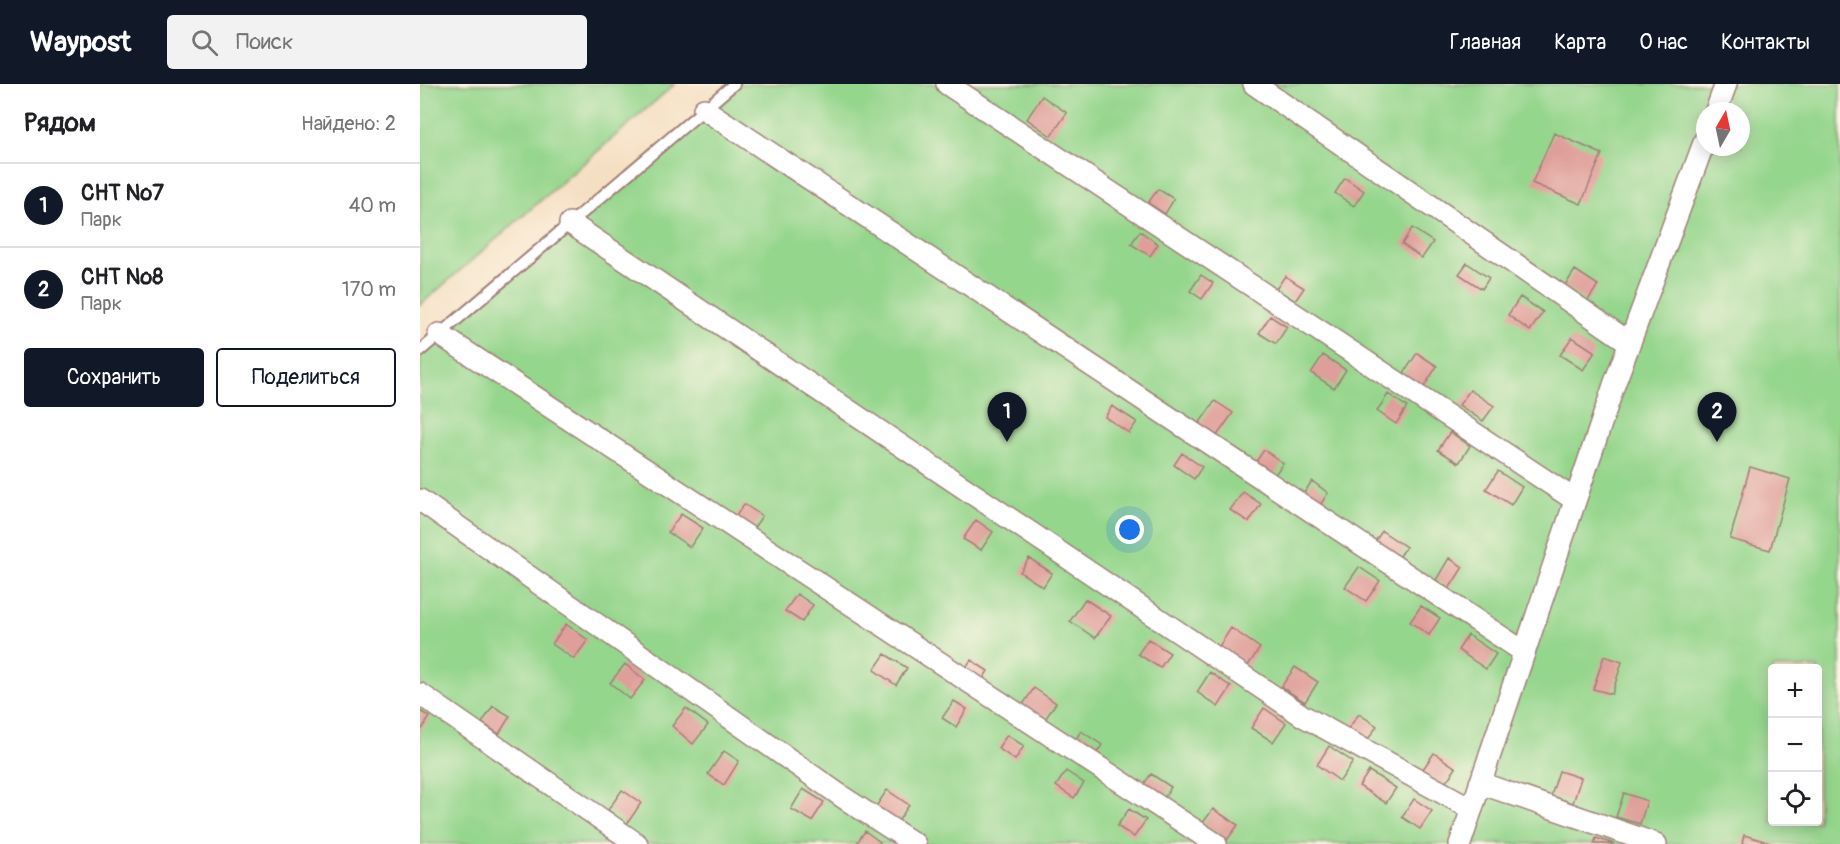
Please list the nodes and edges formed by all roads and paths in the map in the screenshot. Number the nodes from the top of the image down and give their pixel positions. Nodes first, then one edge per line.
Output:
1 (734, 84) edge
2 (947, 84) edge
3 (1254, 84) edge
4 (1726, 84) edge
5 (1719, 102) edge
6 (704, 109) junction
7 (1699, 156) edge
8 (570, 223) junction
9 (439, 334) junction
10 (1629, 343) junction
11 (420, 351) edge
12 (420, 500) edge
13 (1575, 500) junction
14 (1524, 652) junction
15 (420, 693) edge
16 (1480, 783) junction
17 (1472, 809) junction
18 (637, 844) edge
19 (915, 844) edge
20 (1216, 844) edge
21 (1460, 844) edge
22 (1656, 844) edge

1 - 6 lane
2 - 13 street
3 - 10 street
4 - 5 street
6 - 8 lane
6 - 14 street
7 - 10 street
8 - 9 lane
8 - 17 street
9 - 11 lane
9 - 20 street
10 - 13 street
12 - 19 street
13 - 14 street
14 - 16 street
15 - 18 street
16 - 17 street
16 - 22 street
17 - 21 street

